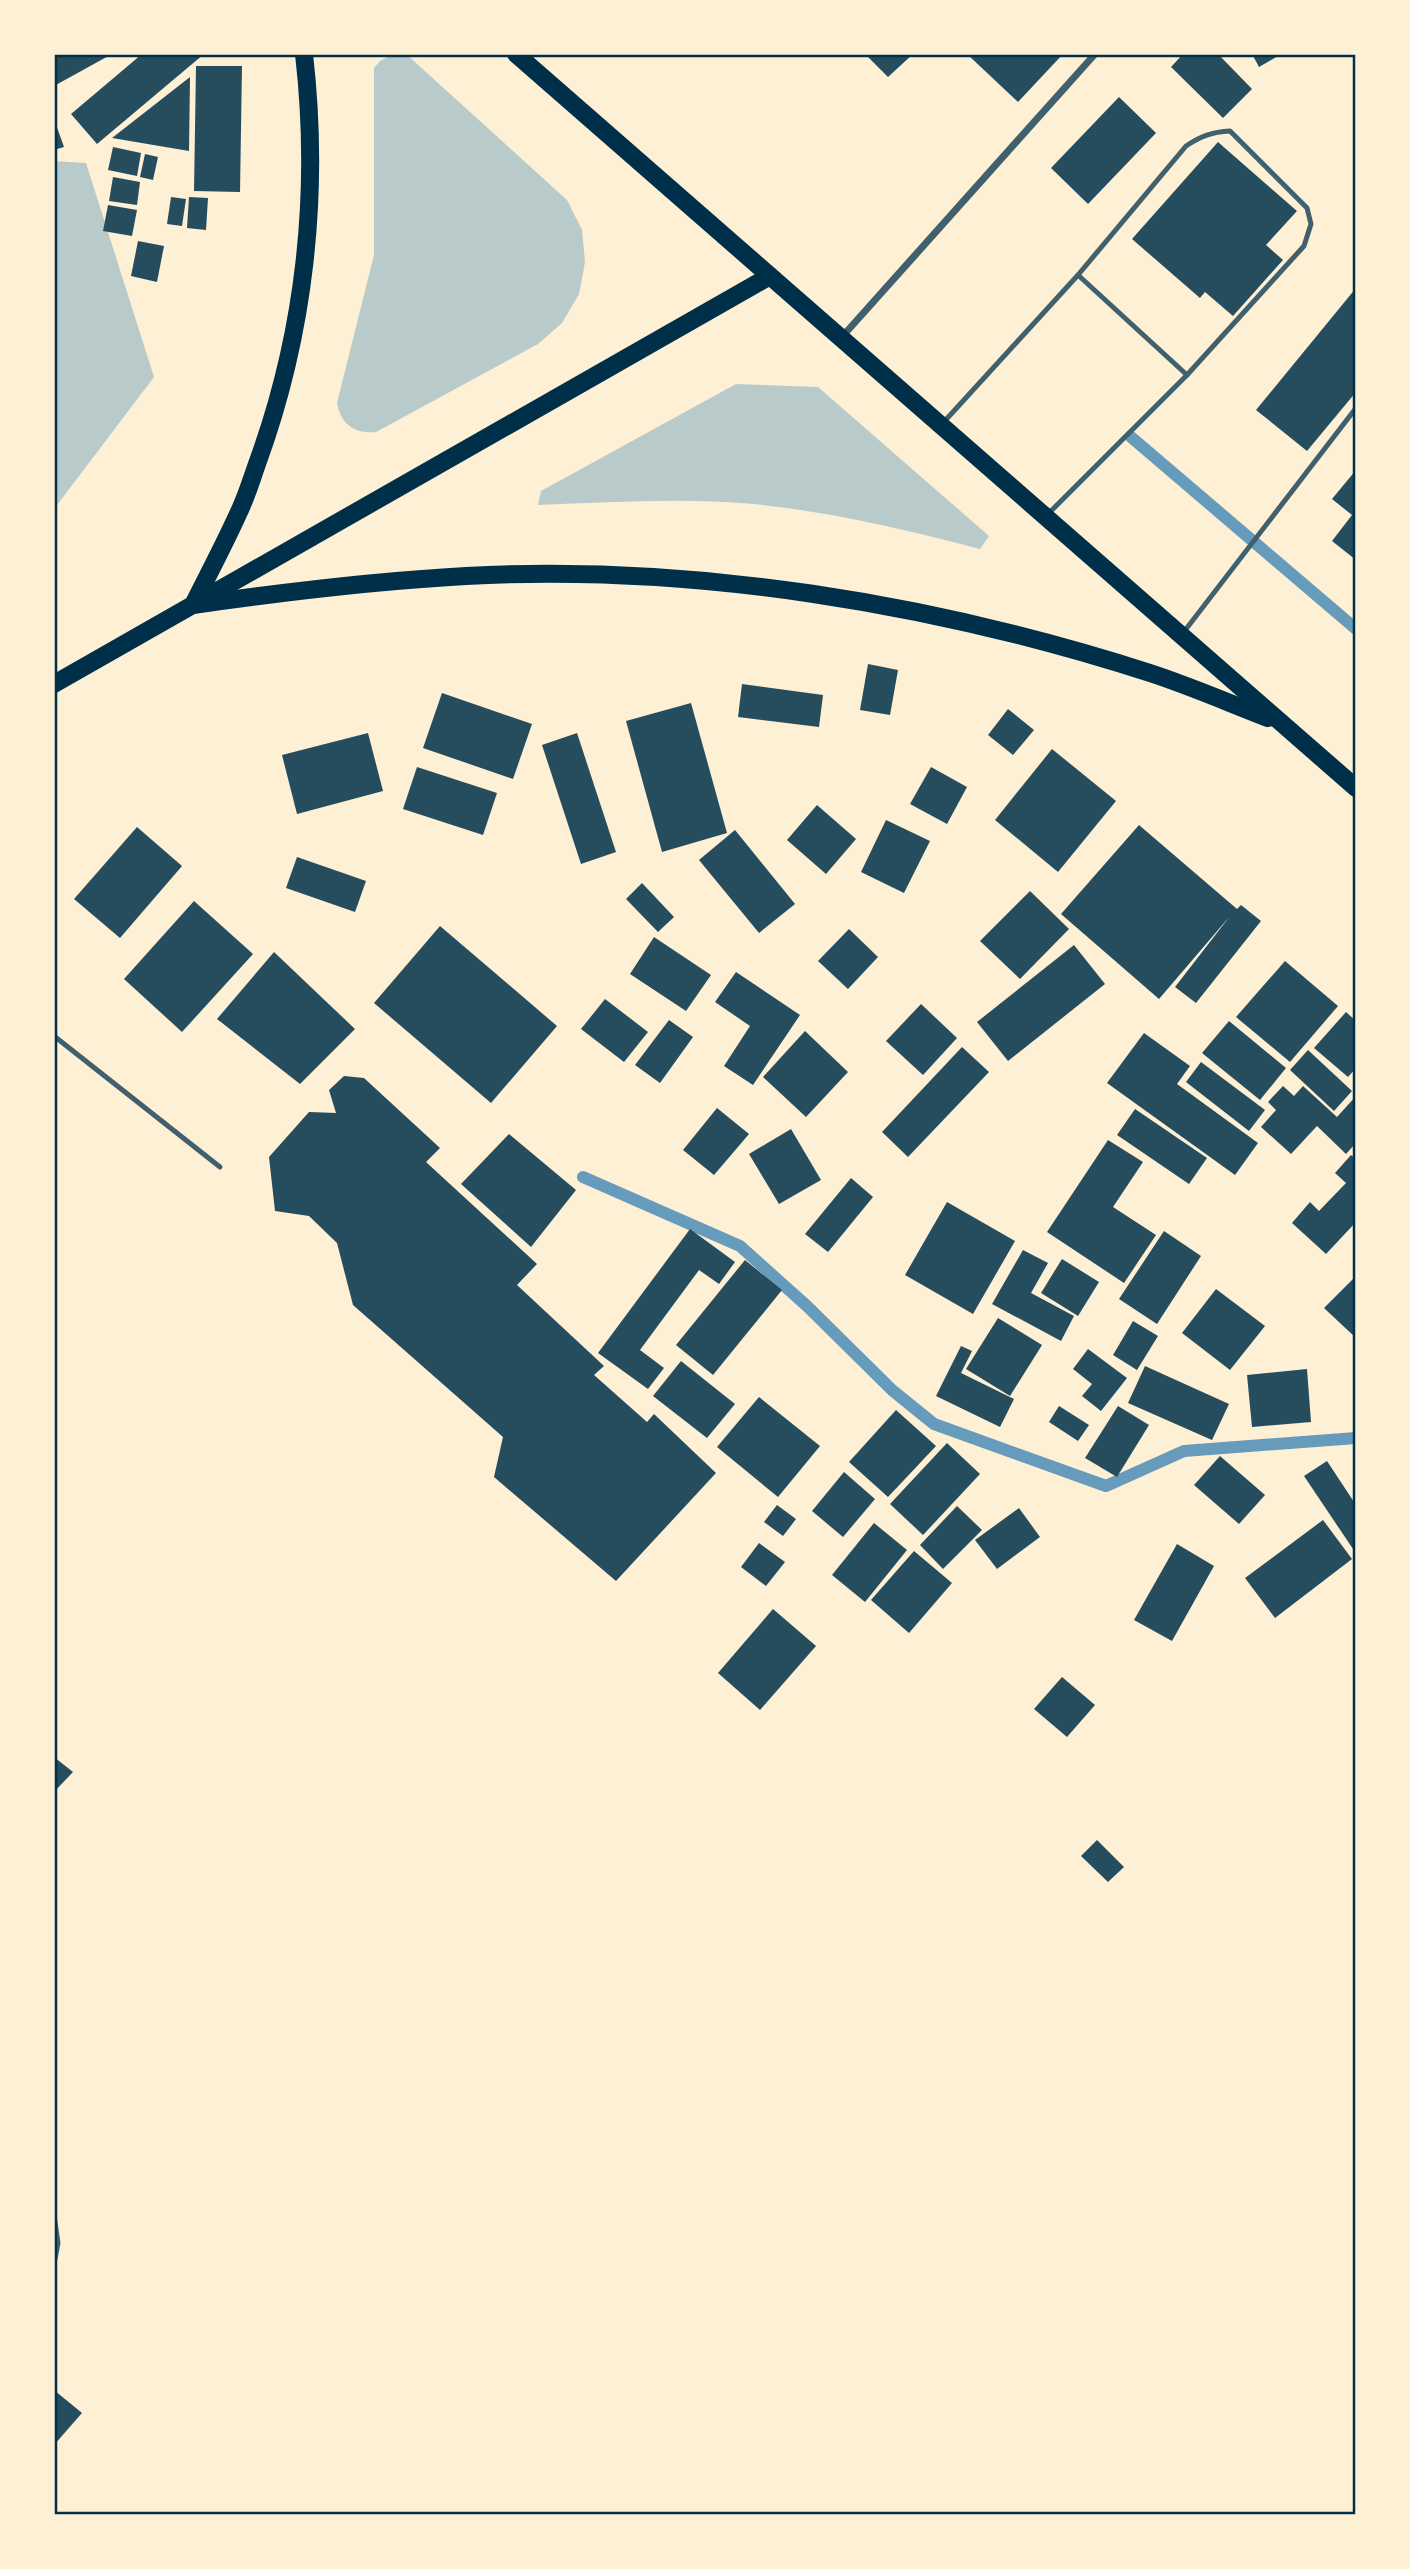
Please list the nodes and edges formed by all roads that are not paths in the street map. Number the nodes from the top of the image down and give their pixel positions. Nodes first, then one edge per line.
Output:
1 (304, 54) edge
2 (516, 54) edge
3 (1095, 54) edge
4 (1078, 275) junction
5 (770, 276) junction
6 (841, 338) junction
7 (1187, 375) junction
8 (1356, 408) edge
9 (941, 426) junction
10 (1045, 517) junction
11 (193, 605) junction
12 (1181, 635) junction
13 (54, 684) edge
14 (1280, 723) junction
15 (1356, 788) edge
16 (54, 1036) edge
17 (220, 1167) dead end
18 (54, 2216) edge
19 (54, 2264) edge

1 - 11 main road
2 - 5 main road
3 - 6 street
4 - 7 lane
4 - 7 lane
4 - 9 lane
5 - 6 main road
5 - 11 main road
6 - 9 main road
7 - 10 lane
8 - 12 lane
9 - 10 main road
10 - 12 main road
11 - 13 main road
11 - 14 main road
12 - 14 main road
14 - 15 main road
16 - 17 lane
18 - 19 lane

